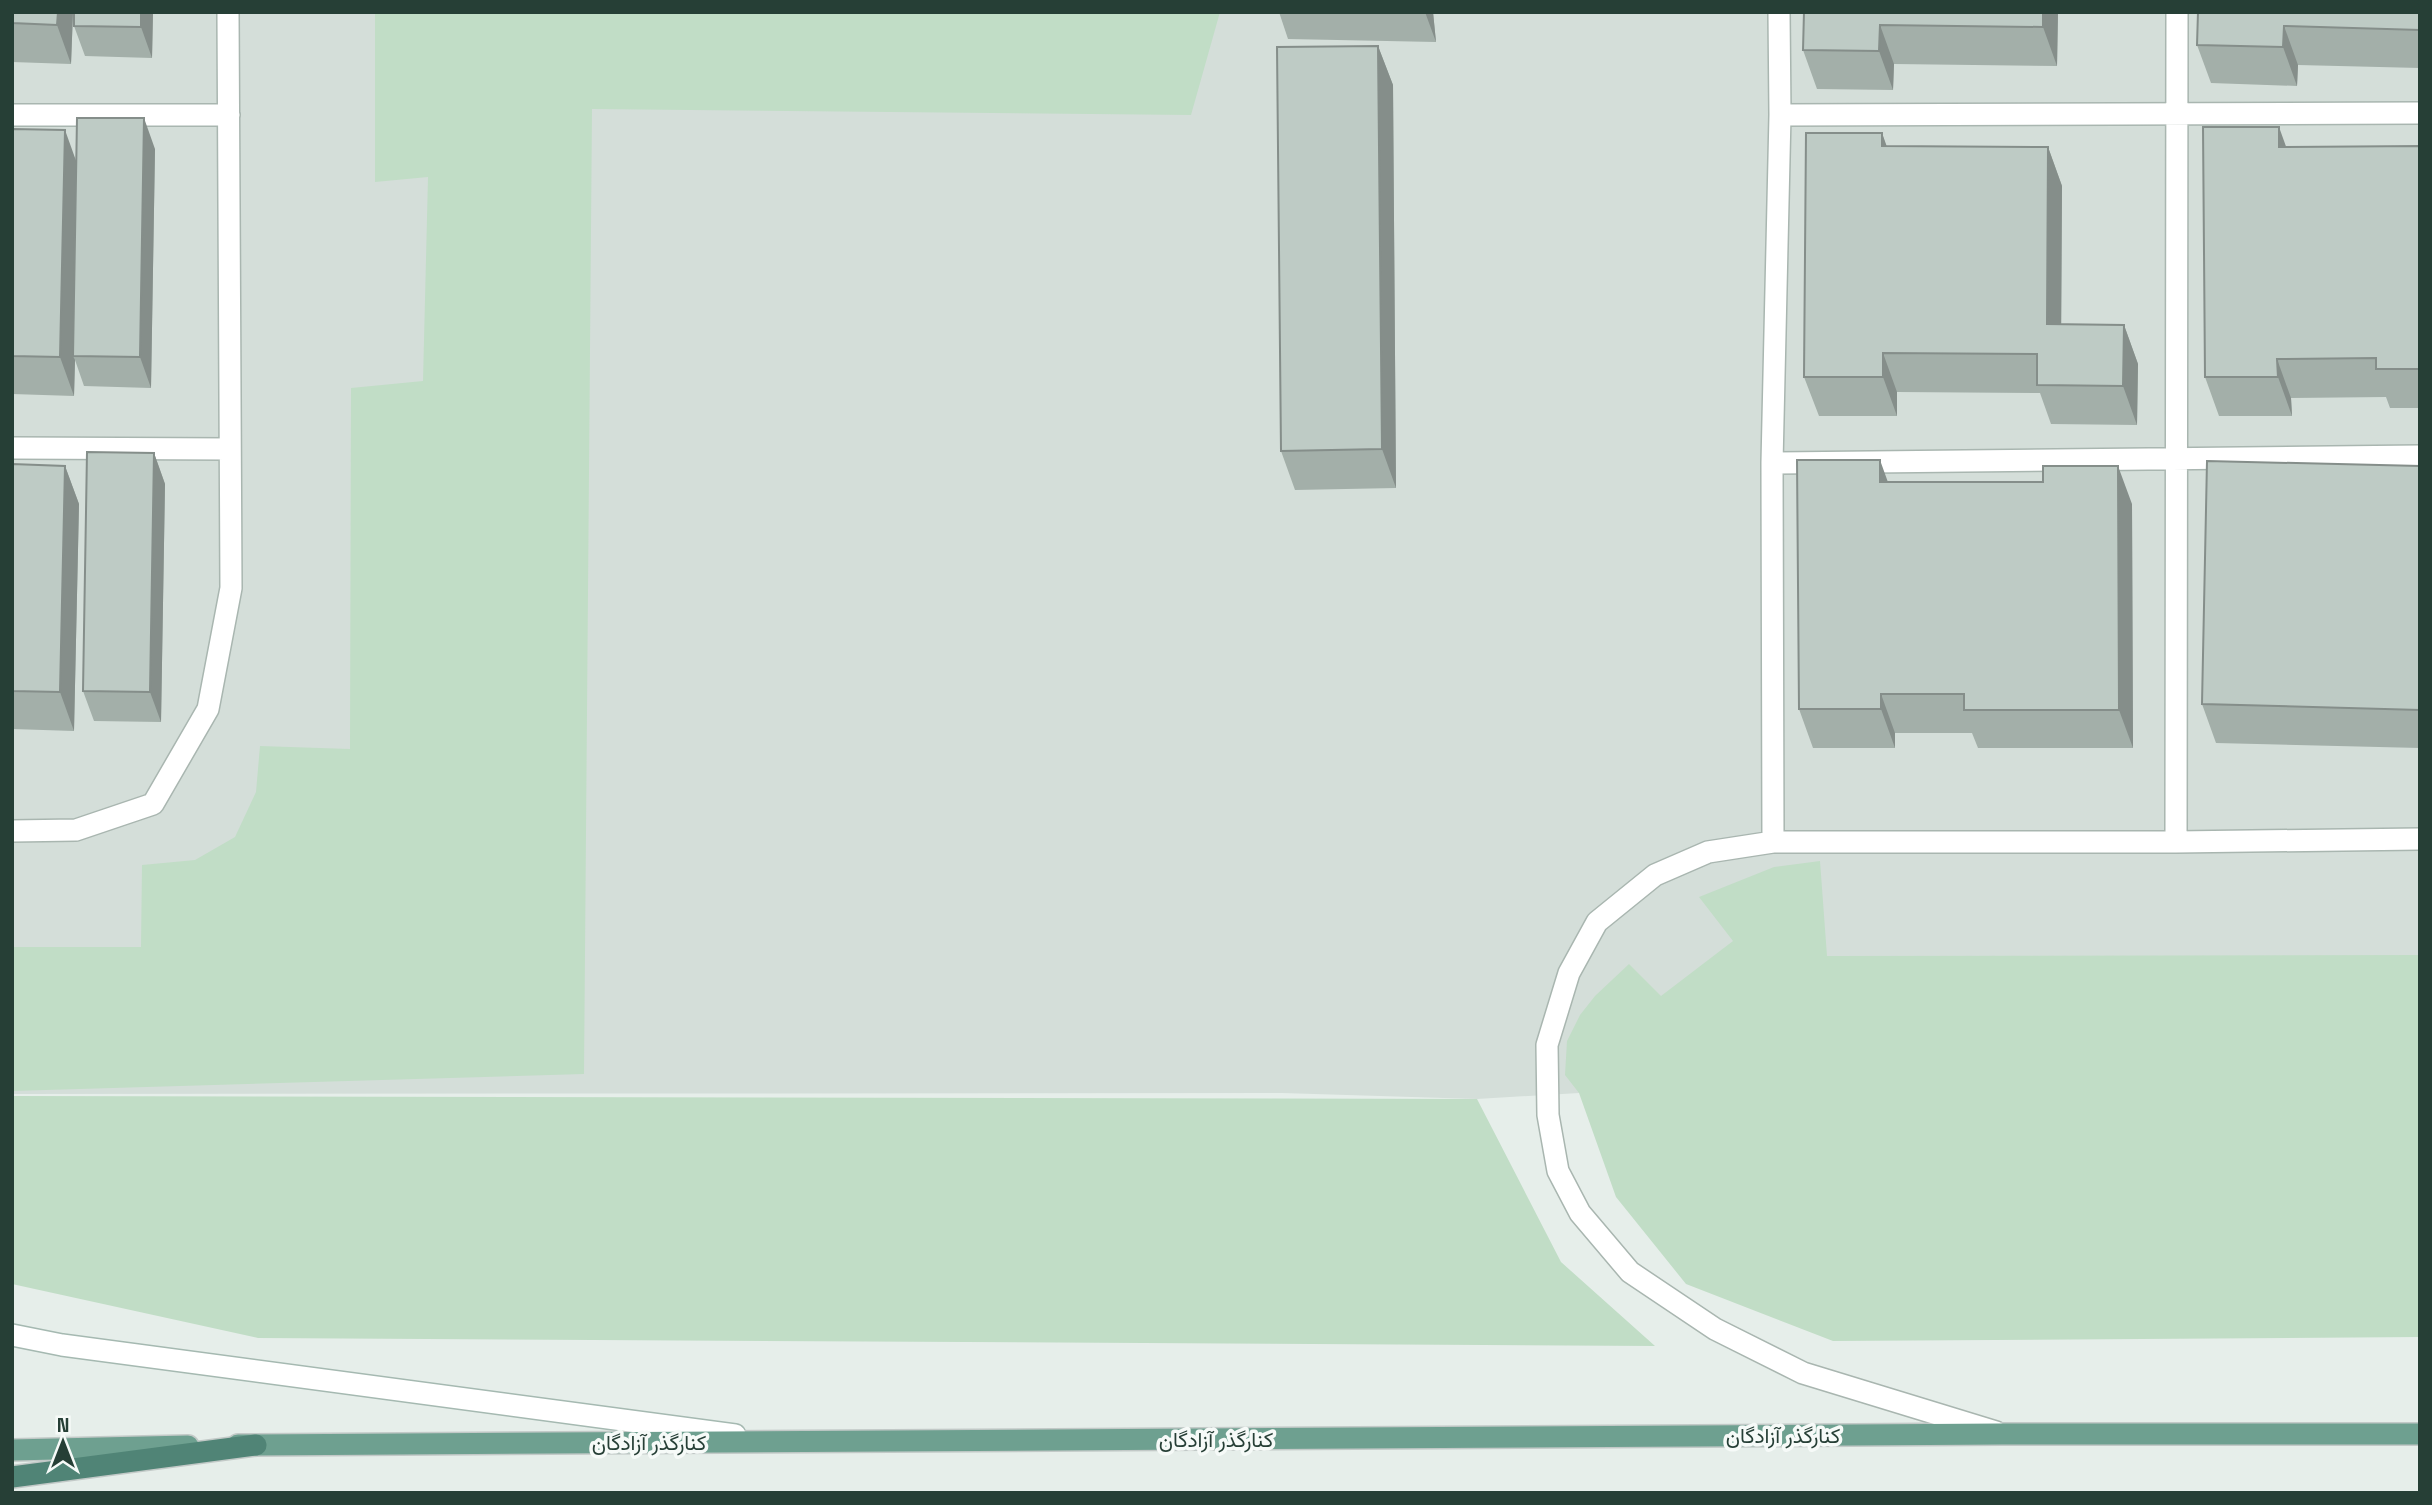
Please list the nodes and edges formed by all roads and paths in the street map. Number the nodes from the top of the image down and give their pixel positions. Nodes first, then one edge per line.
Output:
1 (228, 12) edge
2 (1779, 12) edge
3 (2178, 12) edge
4 (2420, 113) edge
5 (2178, 114) junction
6 (12, 115) edge
7 (229, 115) junction
8 (1780, 115) junction
9 (12, 448) edge
10 (230, 449) junction
11 (2420, 456) edge
12 (2177, 458) junction
13 (1772, 463) junction
14 (12, 831) edge
15 (2420, 839) edge
16 (1773, 842) junction
17 (2176, 842) junction
18 (12, 1335) edge
19 (2001, 1434) junction
20 (2420, 1434) edge
21 (778, 1441) junction
22 (256, 1445) junction
23 (12, 1450) edge
24 (12, 1477) edge

1 - 7 main road
2 - 8 main road
3 - 5 main road
4 - 5 main road
5 - 8 main road
5 - 12 main road
6 - 7 main road
7 - 10 main road
8 - 13 main road
9 - 10 main road
10 - 14 main road
11 - 12 main road
12 - 13 main road
12 - 17 main road
13 - 16 main road
15 - 17 main road
16 - 17 main road
16 - 19 main road
18 - 21 main road
19 - 20 main road, کنارگذر آزادگان
19 - 21 main road, کنارگذر آزادگان
21 - 22 main road, کنارگذر آزادگان
22 - 23 main road, کنارگذر آزادگان
22 - 24 highway

